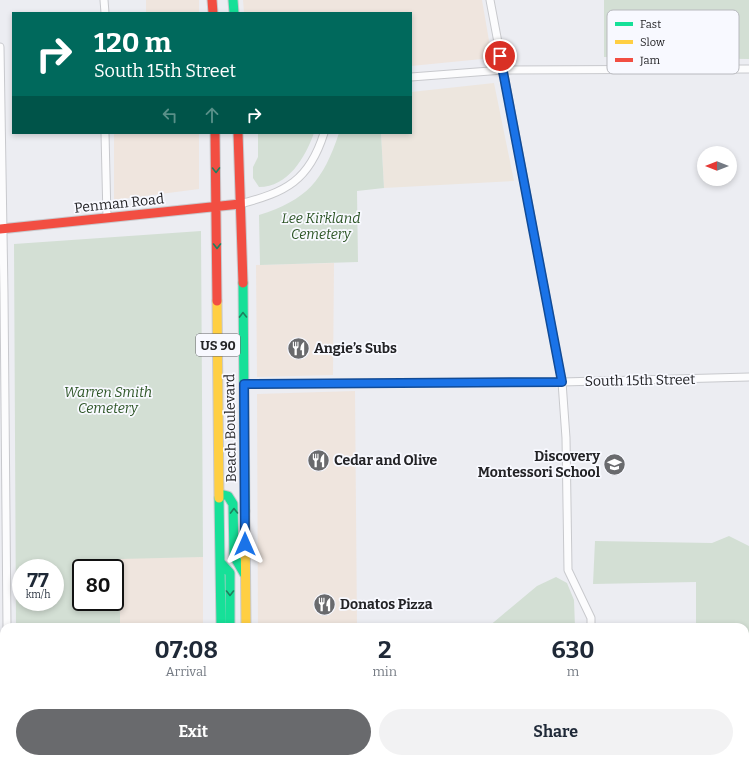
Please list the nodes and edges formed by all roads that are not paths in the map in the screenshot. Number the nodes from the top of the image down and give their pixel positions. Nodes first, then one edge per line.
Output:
1 (104, 0) edge
2 (212, 0) edge
3 (233, 0) edge
4 (490, 0) edge
5 (105, 12) edge
6 (213, 12) edge
7 (234, 12) edge
8 (0, 47) edge
9 (739, 69) edge
10 (749, 69) edge
11 (503, 70) junction
12 (607, 70) edge
13 (412, 77) edge
14 (105, 134) edge
15 (216, 134) edge
16 (238, 134) edge
17 (324, 134) edge
18 (240, 204) junction
19 (217, 207) junction
20 (106, 218) junction
21 (2, 229) edge
22 (2, 354) edge
23 (749, 377) edge
24 (562, 382) junction
25 (244, 384) junction
26 (220, 494) junction
27 (221, 563) junction
28 (245, 575) junction
29 (7, 623) edge
30 (221, 623) edge
31 (230, 623) edge
32 (246, 623) edge
33 (591, 623) edge

1 - 5 street
2 - 6 main road
3 - 7 main road
4 - 11 street
8 - 21 street
9 - 10 street
11 - 12 street
11 - 13 street
11 - 24 street
14 - 20 street
15 -> 19 main road, US 90
16 - 18 main road, Beach Boulevard / US 90
17 - 18 street
18 - 19 main road, Penman Road
25 -> 18 main road, Beach Boulevard / US 90
19 - 20 main road, Penman Road
19 -> 26 main road, US 90
20 - 21 main road, Penman Road
21 - 22 street
22 - 29 street
23 - 24 street, South 15th Street
24 - 25 street, South 15th Street
24 - 33 street
25 - 28 main road, Beach Boulevard / US 90
26 - 27 main road, US 90
28 -> 26 main road
27 - 30 main road, US 90
27 -> 31 main road
28 - 32 main road, Beach Boulevard / US 90

